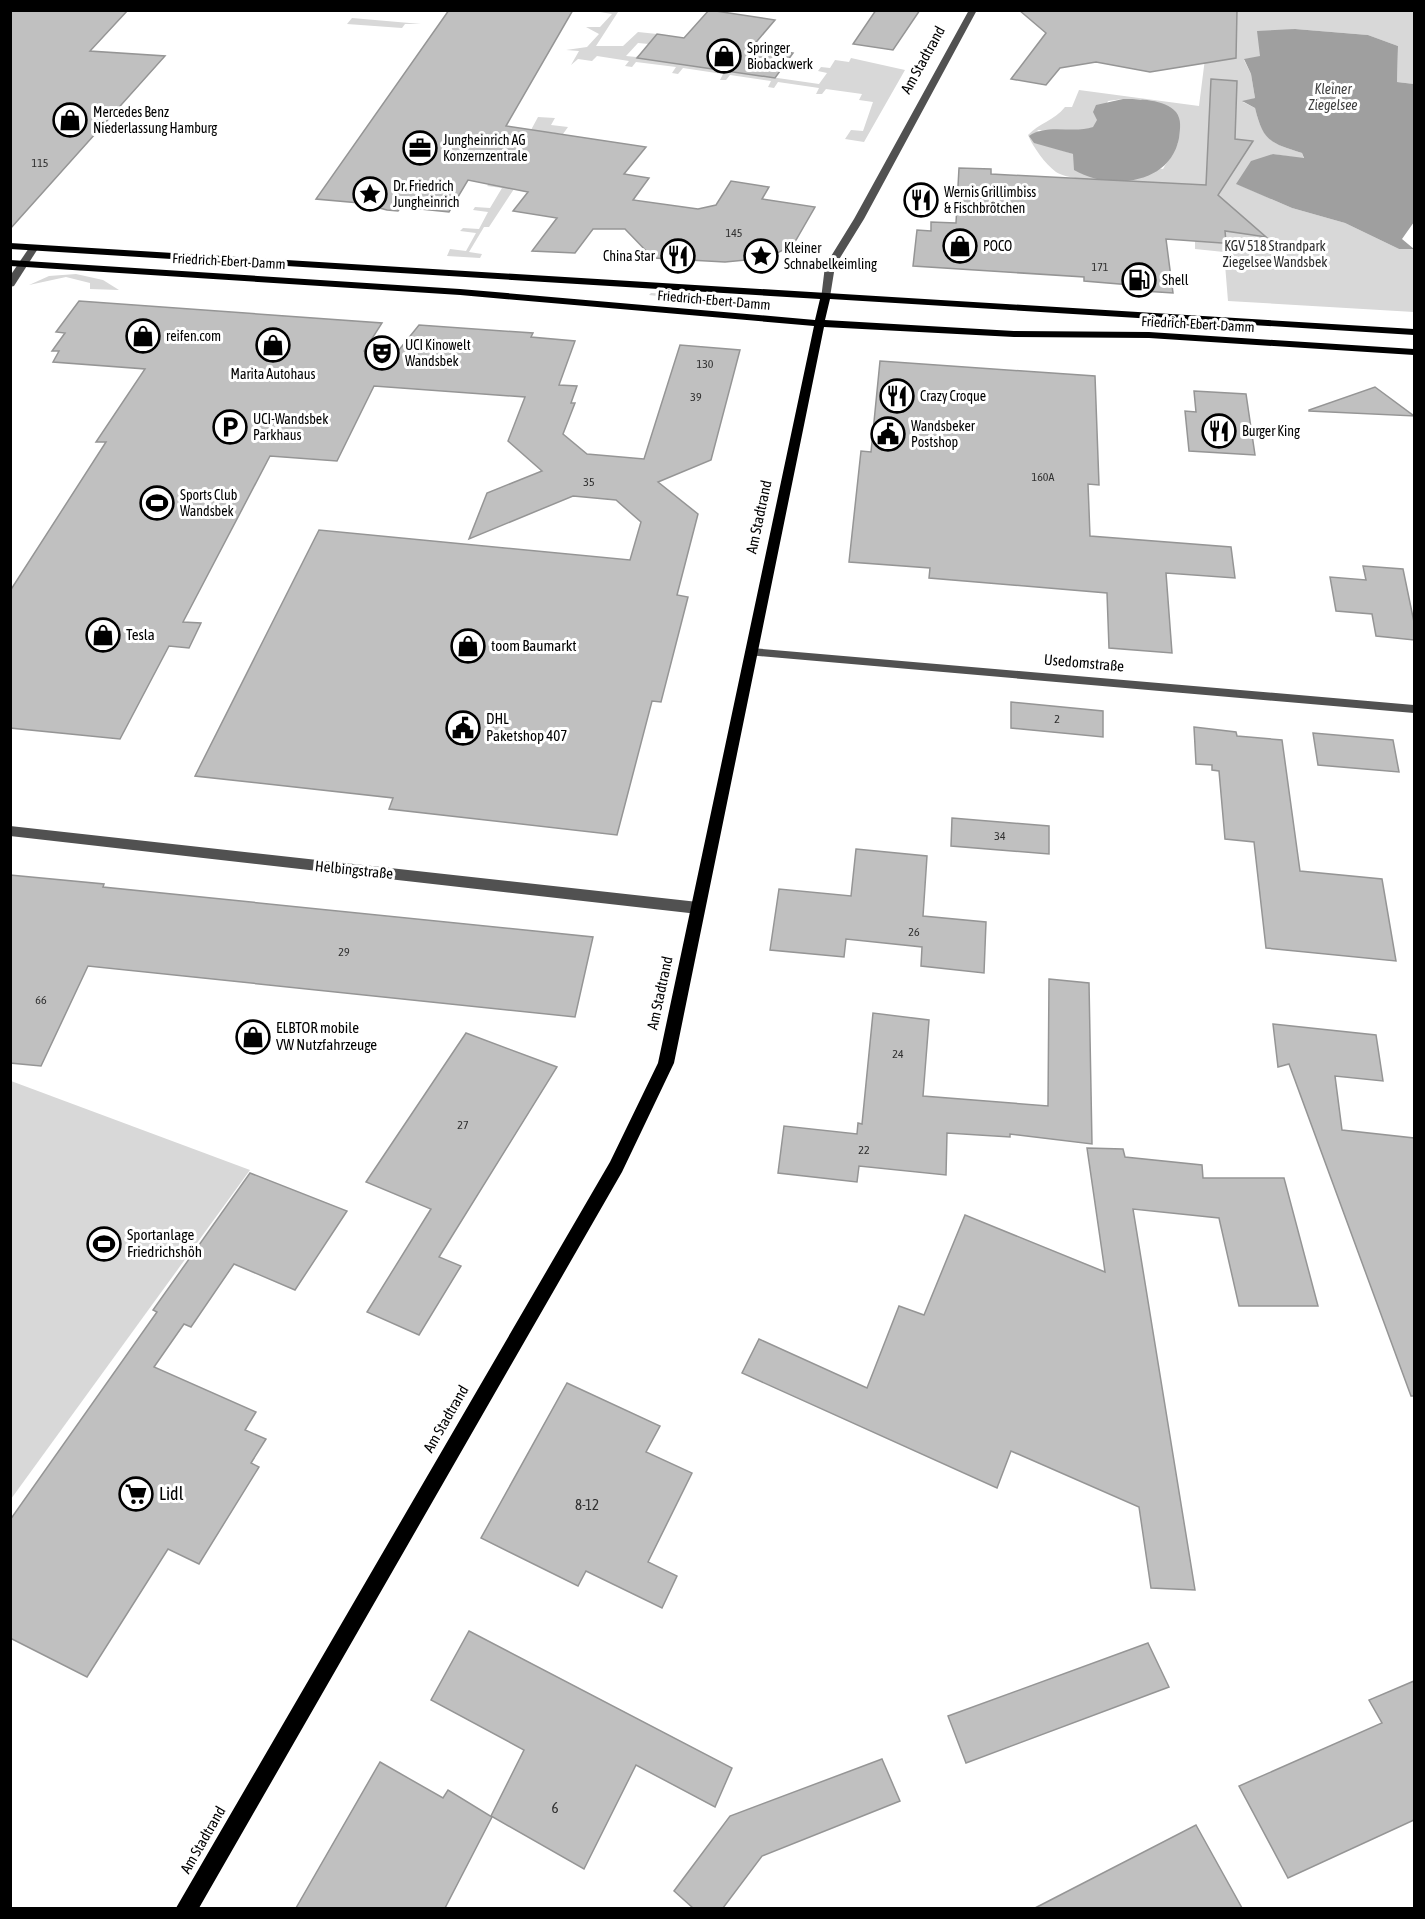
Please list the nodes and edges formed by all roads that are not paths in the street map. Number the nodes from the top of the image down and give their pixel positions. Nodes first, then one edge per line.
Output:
1 (973, 10) edge
2 (10, 246) edge
3 (34, 247) junction
4 (10, 263) edge
5 (24, 264) junction
6 (10, 284) edge
7 (825, 297) junction
8 (820, 324) junction
9 (1414, 332) edge
10 (1414, 352) edge
11 (751, 652) junction
12 (1414, 709) edge
13 (10, 831) edge
14 (698, 908) junction
15 (187, 1908) edge

1 - 7 street, Am Stadtrand
2 - 3 main road, Friedrich-Ebert-Damm
3 - 5 street
3 - 7 main road, Friedrich-Ebert-Damm
4 - 5 main road, Friedrich-Ebert-Damm
5 - 6 street
5 - 8 main road, Friedrich-Ebert-Damm
7 - 8 main road, Am Stadtrand
7 - 9 main road, Friedrich-Ebert-Damm
8 - 10 main road, Friedrich-Ebert-Damm
8 - 11 main road, Am Stadtrand
11 - 12 street, Usedomstraße
11 - 14 main road, Am Stadtrand
13 - 14 street, Helbingstraße
14 - 15 main road, Am Stadtrand

